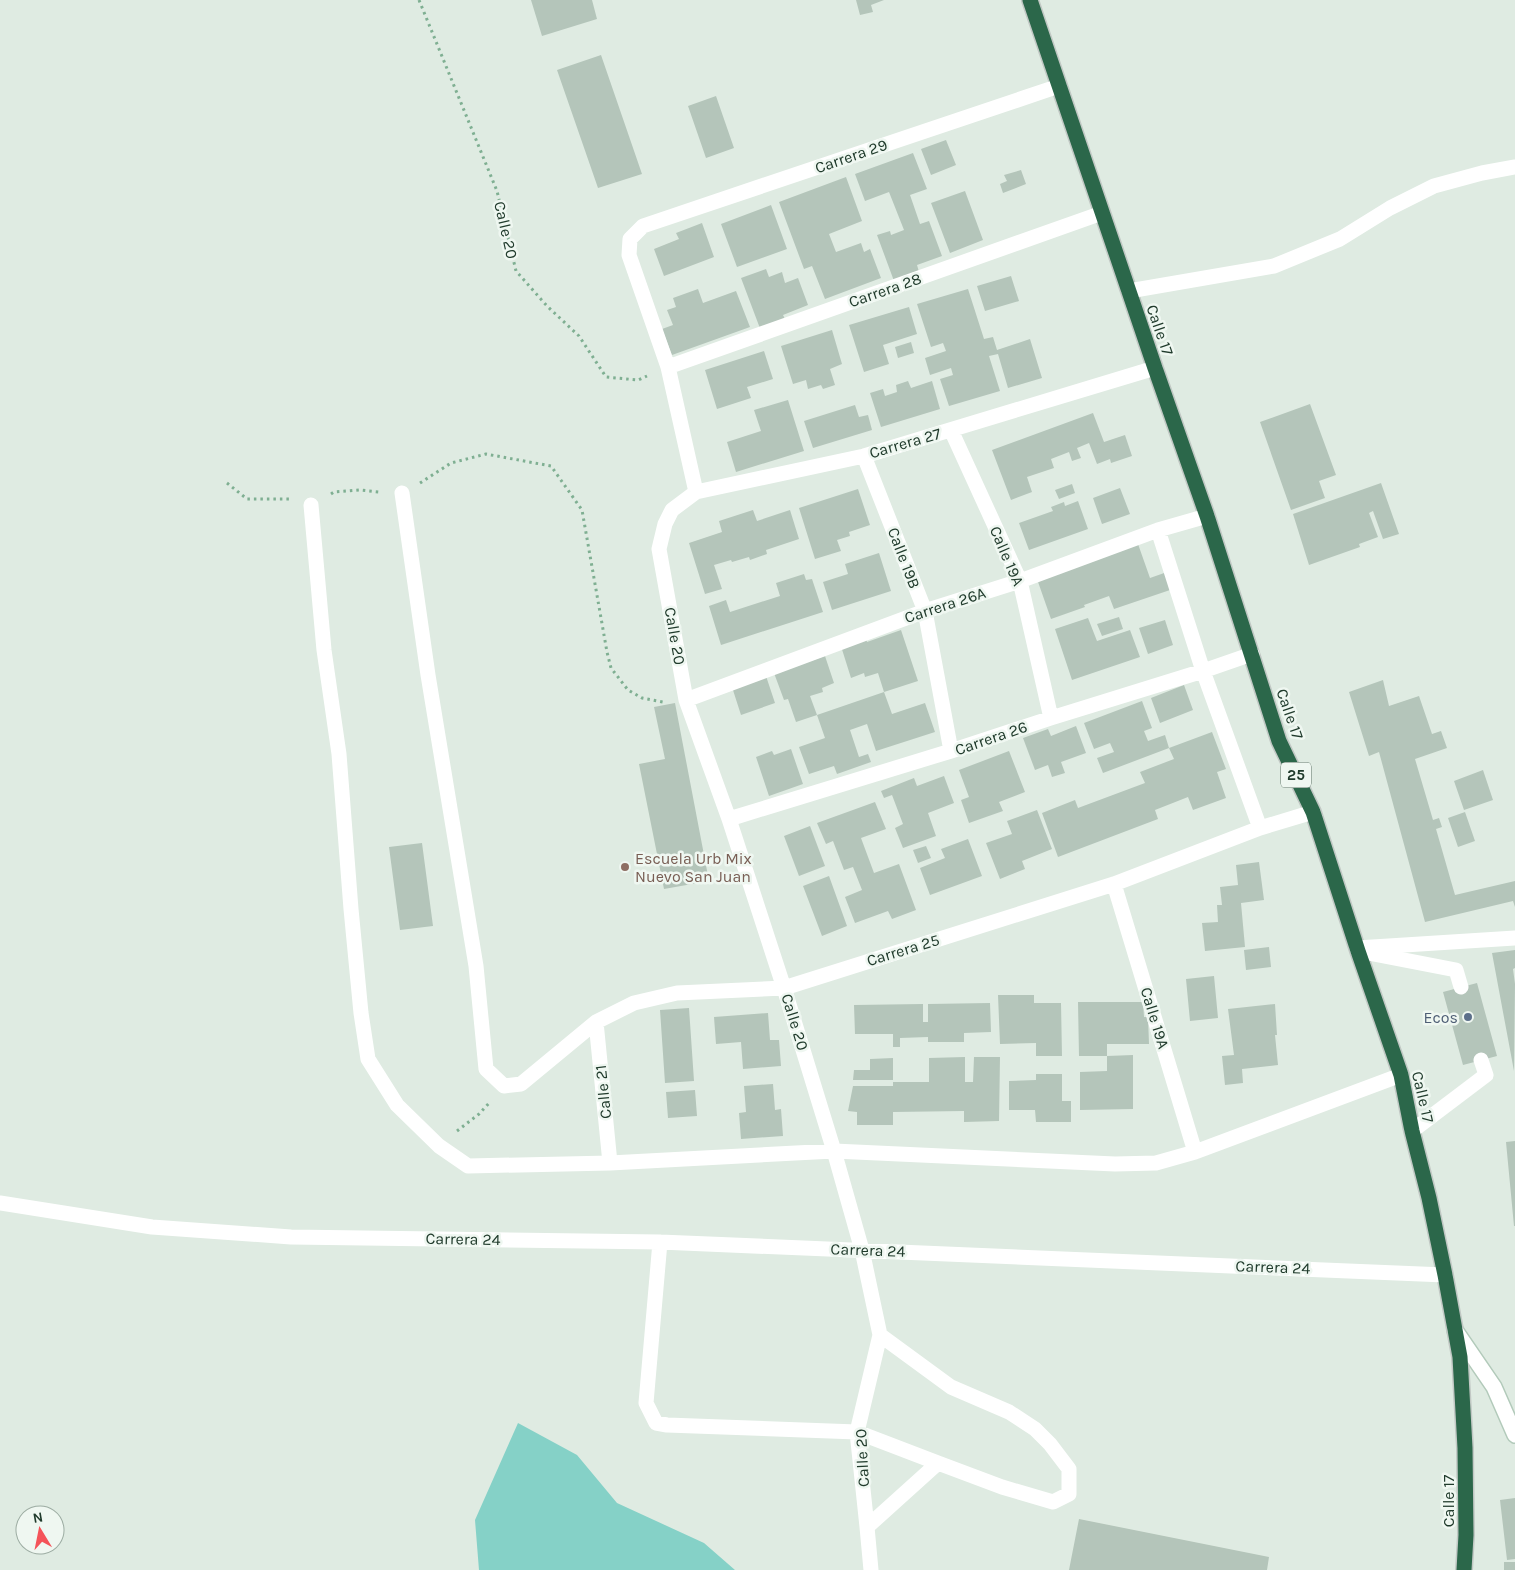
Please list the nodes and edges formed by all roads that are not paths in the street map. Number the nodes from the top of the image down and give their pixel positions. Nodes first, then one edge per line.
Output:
1 (1030, 0) edge
2 (1059, 86) junction
3 (1515, 166) edge
4 (1102, 214) junction
5 (1129, 291) junction
6 (668, 367) junction
7 (1154, 368) junction
8 (951, 430) junction
9 (864, 456) junction
10 (696, 492) junction
11 (402, 494) road end
12 (311, 504) road end
13 (1207, 516) junction
14 (665, 524) joint
15 (1158, 530) junction
16 (1020, 581) junction
17 (925, 611) junction
18 (1252, 654) junction
19 (1202, 671) junction
20 (686, 700) junction
21 (1051, 718) junction
22 (951, 751) junction
23 (1313, 812) junction
24 (729, 819) junction
25 (1260, 828) junction
26 (1114, 884) junction
27 (1515, 938) edge
28 (1358, 949) junction
29 (1461, 987) dead end
30 (784, 988) junction
31 (596, 1022) junction
32 (1481, 1060) dead end
33 (1401, 1075) junction
34 (1412, 1131) junction
35 (834, 1151) junction
36 (1195, 1152) junction
37 (610, 1163) junction
38 (0, 1203) edge
39 (660, 1242) junction
40 (862, 1250) junction
41 (1445, 1275) junction
42 (1455, 1330) junction
43 (880, 1335) junction
44 (857, 1432) junction
45 (1515, 1435) edge
46 (938, 1463) junction
47 (867, 1527) junction
48 (870, 1570) edge
49 (1464, 1570) edge

1 - 2 highway, Calle 17 / 25
2 - 4 highway, Calle 17 / 25
2 - 6 street, Carrera 29
3 - 5 street
4 - 5 highway, Calle 17 / 25
4 - 6 street, Carrera 28
5 - 7 highway, Calle 17 / 25
6 - 10 street
7 - 8 street, Carrera 27
7 - 13 highway, Calle 17 / 25
8 - 9 street, Carrera 27
8 - 16 street, Calle 19A
9 - 10 street, Carrera 27
9 - 17 street, Calle 19B
10 - 14 street, Carrera 27
11 - 31 street, Carrera 25
12 - 37 street
13 - 15 street, Carrera 26A
13 - 18 highway, Calle 17 / 25
14 - 20 street, Calle 20
15 - 16 street, Carrera 26A
15 - 19 street
16 - 17 street, Carrera 26A
16 - 21 street, Calle 19A
17 - 20 street, Carrera 26A
17 - 22 street, Calle 19B
18 - 19 street, Carrera 26
18 - 23 highway, Calle 17 / 25
19 - 21 street, Carrera 26
19 - 25 street
20 - 24 street, Calle 20
21 - 22 street, Carrera 26
22 - 24 street, Carrera 26
23 - 25 street, Carrera 25
23 - 28 highway, Calle 17 / 25
24 - 30 street, Calle 20
25 - 26 street, Carrera 25
26 - 30 street, Carrera 25
26 - 36 street, Calle 19A
27 - 28 street
28 - 29 street
28 - 33 highway, Calle 17 / 25
30 - 31 street, Carrera 25
30 - 35 street, Calle 20
31 - 37 street, Calle 21
32 - 34 street
33 - 34 highway, Calle 17 / 25
33 - 36 street
34 - 41 highway, Calle 17 / 25
35 - 36 street
35 - 37 street
35 - 40 street, Calle 20
38 - 39 street, Carrera 24
39 - 40 street, Carrera 24
39 - 44 street
40 - 41 street, Carrera 24
40 - 43 street, Calle 20
41 - 42 highway, Calle 17 / 25
42 - 45 street
42 - 49 highway, Calle 17 / 25
43 - 44 street, Calle 20
43 - 46 street
44 - 46 street
44 - 47 street, Calle 20
46 - 47 street
47 - 48 street, Calle 20

